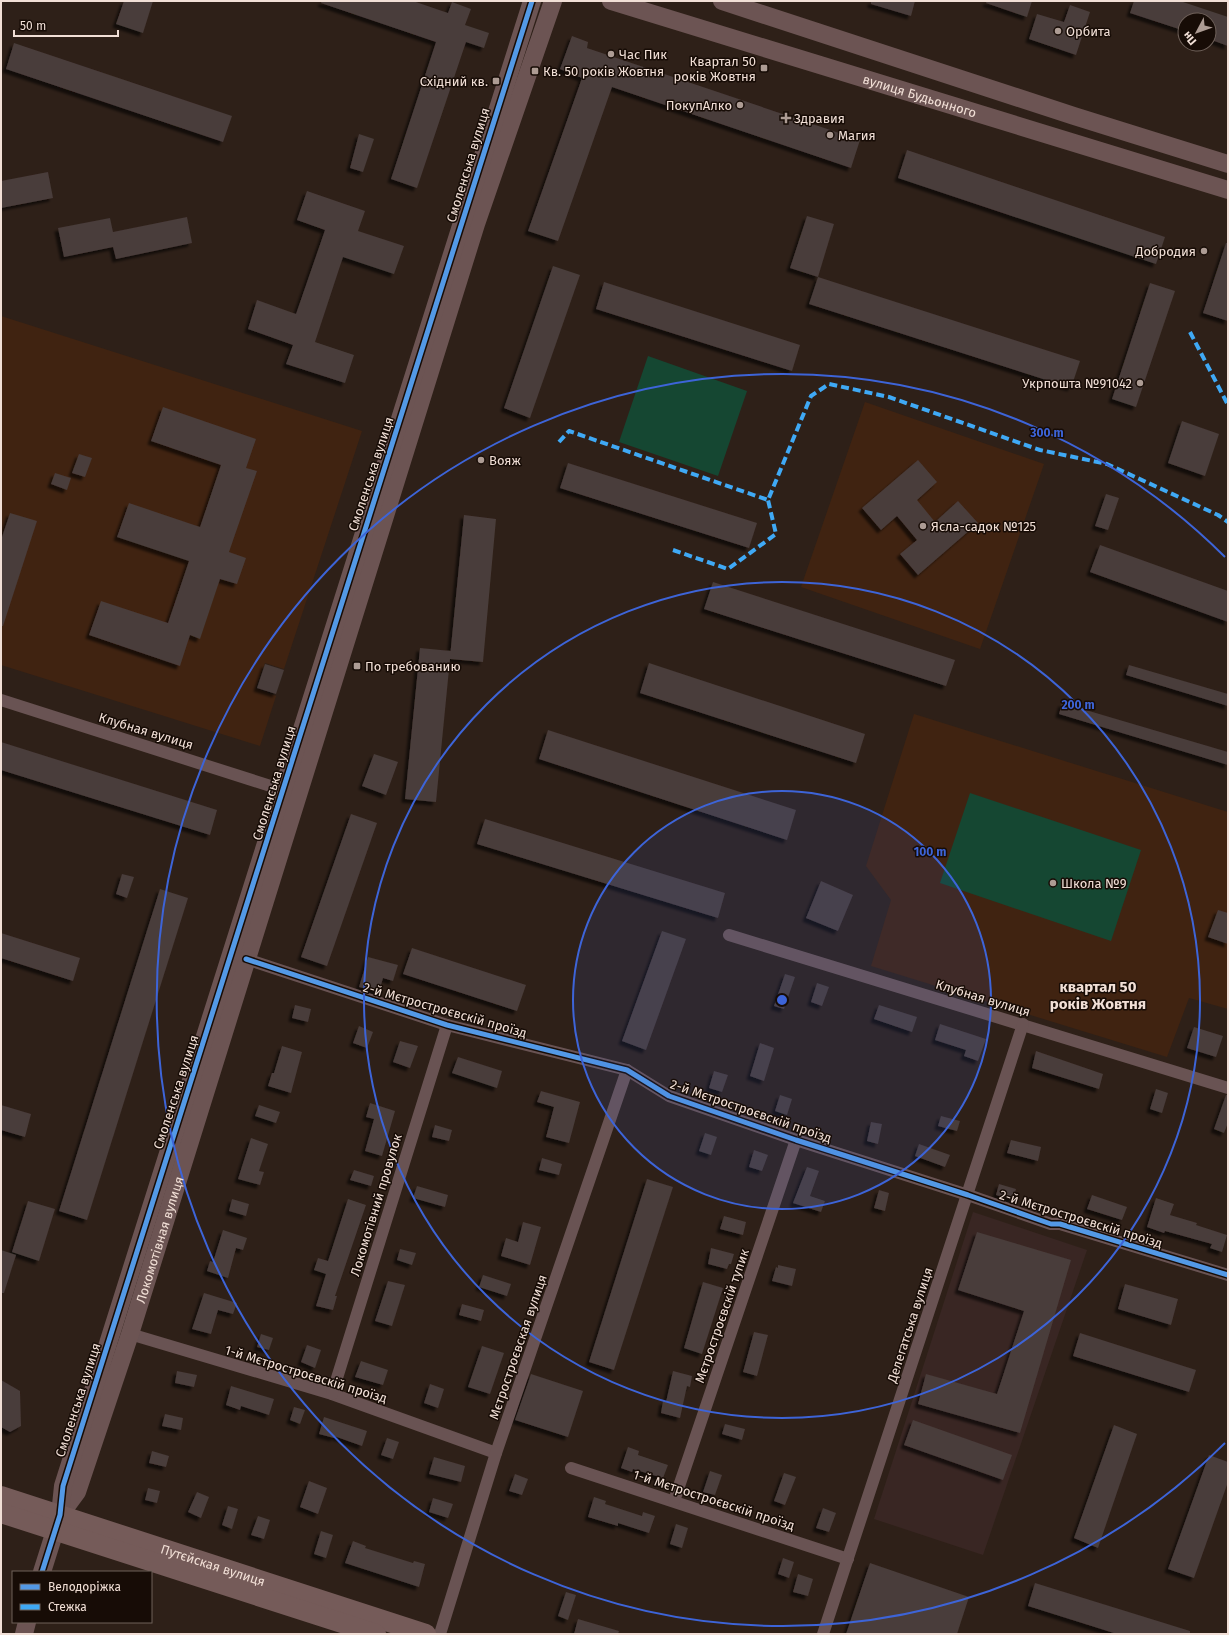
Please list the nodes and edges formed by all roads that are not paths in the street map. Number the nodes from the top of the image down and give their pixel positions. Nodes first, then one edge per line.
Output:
1 (532, 1) edge
2 (553, 1) edge
3 (611, 1) edge
4 (722, 1) edge
5 (1228, 164) edge
6 (1228, 190) edge
7 (1, 700) edge
8 (283, 790) junction
9 (729, 936) dead end
10 (246, 959) junction
11 (1023, 1024) junction
12 (447, 1025) junction
13 (627, 1070) junction
14 (1228, 1088) edge
15 (796, 1140) junction
16 (968, 1195) junction
17 (1228, 1275) edge
18 (130, 1334) junction
19 (332, 1394) junction
20 (496, 1453) junction
21 (571, 1468) dead end
22 (1, 1496) edge
23 (674, 1501) junction
24 (1, 1513) edge
25 (57, 1523) junction
26 (848, 1559) junction
27 (42, 1571) edge
28 (27, 1623) edge
29 (24, 1634) edge
30 (376, 1634) edge
31 (426, 1634) edge
32 (440, 1634) edge
33 (823, 1634) edge

1 - 8 street, Смоленська вулиця
2 - 10 street, Смоленська вулиця
3 - 6 street, вулиця Будьонного
4 - 5 street, вулиця Будьонного
7 - 8 street, Клубная вулиця
8 - 25 street, Смоленська вулиця
9 - 11 street, Клубная вулиця
10 - 12 street, 2-й Мєтростроєвскій проїзд
10 - 18 street, Локомотівная вулиця
11 - 14 street, Клубная вулиця
11 - 16 street, Делегатська вулиця
12 - 13 street, 2-й Мєтростроєвскій проїзд
12 - 19 street, Локомотівний провулок
13 - 15 street, 2-й Мєтростроєвскій проїзд
13 - 20 street, Мєтростроєвская вулиця
15 - 16 street, 2-й Мєтростроєвскій проїзд
15 - 23 street, Мєтростроєвскій тупик
16 - 17 street, 2-й Мєтростроєвскій проїзд
16 - 26 street, Делегатська вулиця
18 - 19 street, 1-й Мєтростроєвскій проїзд
18 - 25 street, Локомотівная вулиця
19 - 20 street, 1-й Мєтростроєвскій проїзд
20 - 32 street, Мєтростроєвская вулиця
21 - 23 street, 1-й Мєтростроєвскій проїзд
22 - 25 main road, Путєйская вулиця
23 - 26 street, 1-й Мєтростроєвскій проїзд
24 - 25 main road, Путєйская вулиця
25 - 27 street, Смоленська вулиця
25 - 30 main road
25 - 31 main road, Путєйская вулиця
26 - 33 street, Делегатська вулиця
28 - 29 street

